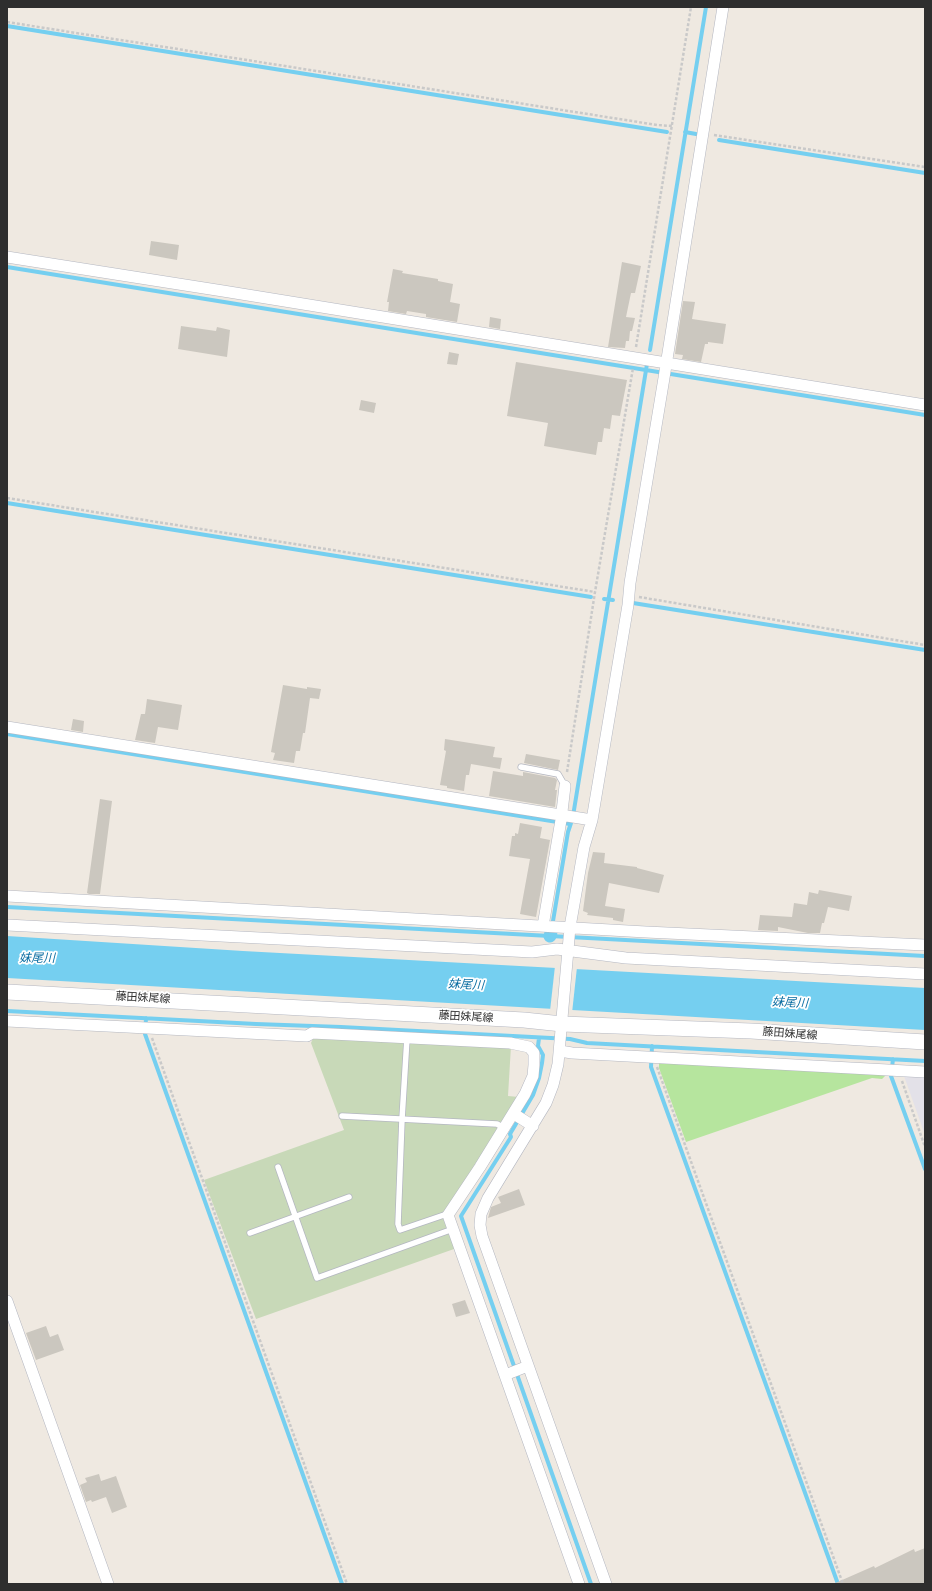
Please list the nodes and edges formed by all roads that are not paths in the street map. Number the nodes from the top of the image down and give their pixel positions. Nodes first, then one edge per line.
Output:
1 (723, 7) edge
2 (7, 257) edge
3 (665, 369) junction
4 (925, 405) edge
5 (7, 727) edge
6 (521, 767) dead end
7 (565, 786) joint
8 (566, 819) junction
9 (592, 820) junction
10 (7, 896) edge
11 (7, 924) edge
12 (543, 926) junction
13 (570, 933) junction
14 (925, 946) edge
15 (568, 955) junction
16 (925, 974) edge
17 (7, 992) edge
18 (7, 1021) edge
19 (562, 1034) junction
20 (407, 1038) junction
21 (925, 1042) edge
22 (925, 1072) edge
23 (342, 1116) dead end
24 (518, 1116) junction
25 (402, 1119) junction
26 (533, 1126) junction
27 (504, 1128) junction
28 (278, 1167) dead end
29 (349, 1197) dead end
30 (448, 1215) junction
31 (295, 1216) junction
32 (452, 1229) junction
33 (250, 1233) dead end
34 (7, 1301) edge
35 (516, 1371) junction
36 (108, 1584) edge
37 (579, 1584) edge
38 (606, 1584) edge

1 - 3 street
2 - 3 street
3 - 4 street
3 - 9 street
5 - 8 street
6 - 7 lane
7 - 8 street
8 - 9 street
8 - 12 street
9 - 13 street
10 - 12 street
11 - 15 street
12 - 13 street
13 - 14 street
13 - 15 street
15 - 16 street
15 - 19 street
17 - 19 main road, 藤田妹尾線
18 - 20 street
19 - 21 main road, 藤田妹尾線
19 - 22 street
19 - 26 street
20 - 24 street
20 - 25 lane
23 - 25 lane
24 - 26 street
24 - 27 street
25 - 27 lane
25 - 30 lane
26 - 35 street
27 - 30 street
28 - 31 lane
29 - 31 lane
30 - 32 street
31 - 32 lane
31 - 33 lane
32 - 35 street
34 - 36 street
35 - 37 street
35 - 38 street

